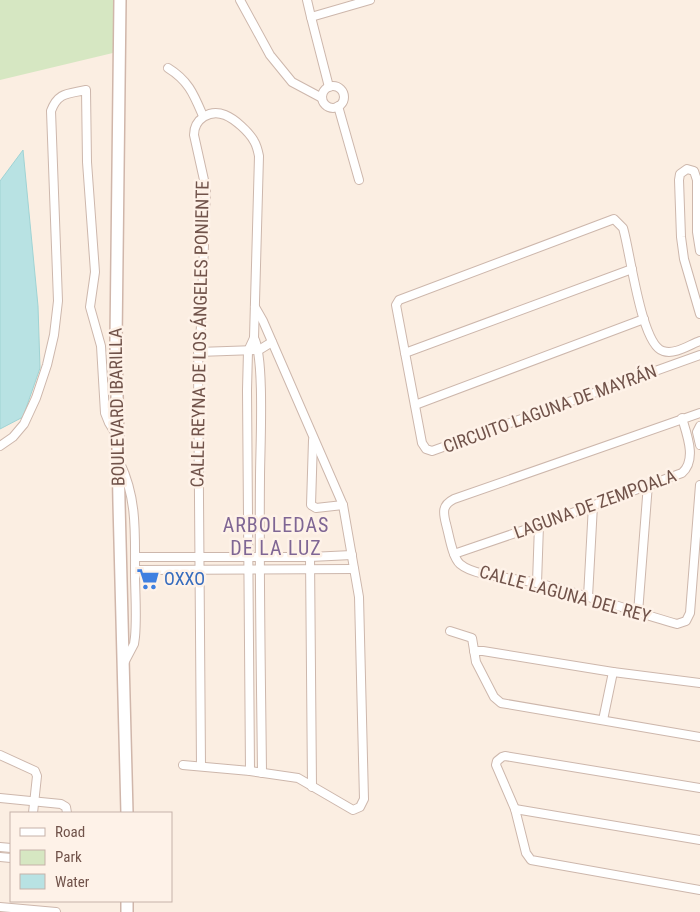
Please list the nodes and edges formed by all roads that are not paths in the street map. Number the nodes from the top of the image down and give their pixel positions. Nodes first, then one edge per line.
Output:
1 (120, 0) edge
2 (240, 0) edge
3 (307, 0) edge
4 (370, 0) edge
5 (311, 17) junction
6 (168, 68) dead end
7 (329, 87) junction
8 (322, 98) junction
9 (338, 106) junction
10 (204, 116) junction
11 (359, 180) dead end
12 (700, 251) edge
13 (632, 270) junction
14 (698, 300) edge
15 (255, 307) junction
16 (700, 314) edge
17 (644, 319) junction
18 (254, 338) junction
19 (700, 340) edge
20 (272, 342) junction
21 (259, 350) junction
22 (248, 351) junction
23 (198, 352) junction
24 (405, 353) junction
25 (700, 354) edge
26 (415, 405) junction
27 (700, 413) edge
28 (682, 418) junction
29 (700, 426) edge
30 (117, 436) junction
31 (313, 438) junction
32 (700, 444) edge
33 (0, 446) edge
34 (118, 458) junction
35 (648, 484) junction
36 (700, 485) edge
37 (343, 505) junction
38 (592, 505) junction
39 (539, 525) junction
40 (454, 554) junction
41 (352, 555) junction
42 (198, 556) junction
43 (248, 556) junction
44 (259, 556) junction
45 (135, 557) junction
46 (310, 557) junction
47 (198, 569) junction
48 (249, 569) junction
49 (259, 569) junction
50 (310, 569) junction
51 (354, 569) junction
52 (135, 570) junction
53 (537, 583) junction
54 (588, 596) junction
55 (638, 613) junction
56 (450, 631) dead end
57 (474, 651) junction
58 (124, 663) junction
59 (613, 672) junction
60 (700, 684) edge
61 (603, 720) junction
62 (700, 737) edge
63 (0, 755) edge
64 (183, 765) dead end
65 (200, 766) junction
66 (250, 771) junction
67 (262, 773) junction
68 (312, 787) junction
69 (700, 788) edge
70 (0, 798) edge
71 (35, 801) junction
72 (66, 809) edge
73 (515, 809) junction
74 (33, 812) edge
75 (127, 812) edge
76 (700, 840) edge
77 (700, 890) edge
78 (0, 907) edge
79 (39, 911) edge
80 (56, 912) edge

1 - 30 street, BOULEVARD IBARILLA
2 - 8 street
3 - 5 street
4 - 5 street
5 - 7 street
6 - 10 street
7 - 8 street
7 - 9 street
8 - 9 street
9 - 11 street
10 - 15 street
10 - 23 street, CALLE REYNA DE LOS ÁNGELES PONIENTE
12 - 14 street
13 - 17 street, CIRCUITO LAGUNA DE MAYRÁN
13 - 24 street
13 - 24 street, CIRCUITO LAGUNA DE MAYRÁN
14 - 16 street
15 - 18 street
15 - 20 street
17 - 19 street, CIRCUITO LAGUNA DE MAYRÁN
17 - 26 street
18 - 21 street
18 - 22 street
20 - 21 street
20 - 31 street
21 - 22 street
21 - 44 street
22 - 23 street
22 - 43 street
23 - 42 street, CALLE REYNA DE LOS ÁNGELES PONIENTE
24 - 26 street, CIRCUITO LAGUNA DE MAYRÁN
25 - 26 street, CIRCUITO LAGUNA DE MAYRÁN
27 - 28 street
28 - 35 street, LAGUNA DE ZEMPOALA
28 - 40 street
29 - 32 street
30 - 33 street
30 - 34 street, BOULEVARD IBARILLA
31 - 37 street
31 - 37 street
34 - 45 street
34 - 58 street, BOULEVARD IBARILLA
35 - 38 street, LAGUNA DE ZEMPOALA
35 - 55 street
36 - 55 street, CALLE LAGUNA DEL REY
37 - 41 street
38 - 39 street, LAGUNA DE ZEMPOALA
38 - 54 street
39 - 40 street, LAGUNA DE ZEMPOALA
39 - 53 street
40 - 53 street, CALLE LAGUNA DEL REY
41 - 46 street
41 - 51 street
42 - 43 street
42 - 45 street
42 - 47 street, CALLE REYNA DE LOS ÁNGELES PONIENTE
43 - 44 street
43 - 48 street
44 - 46 street
44 - 49 street
45 - 52 street
46 - 50 street
47 - 48 street
47 - 52 street
47 - 65 street, CALLE REYNA DE LOS ÁNGELES PONIENTE
48 - 49 street
48 - 66 street
49 - 50 street
49 - 67 street
50 - 51 street
50 - 68 street
51 - 68 street
52 - 58 street
53 - 54 street, CALLE LAGUNA DEL REY
54 - 55 street, CALLE LAGUNA DEL REY
56 - 57 street
57 - 59 street
57 - 61 street
58 - 75 street, BOULEVARD IBARILLA
59 - 60 street
59 - 61 street
61 - 62 street
63 - 71 street
64 - 65 street
65 - 66 street
66 - 67 street
67 - 68 street
69 - 73 street
70 - 71 street
71 - 72 street
71 - 74 street
73 - 76 street
73 - 77 street
78 - 79 street
79 - 80 street

